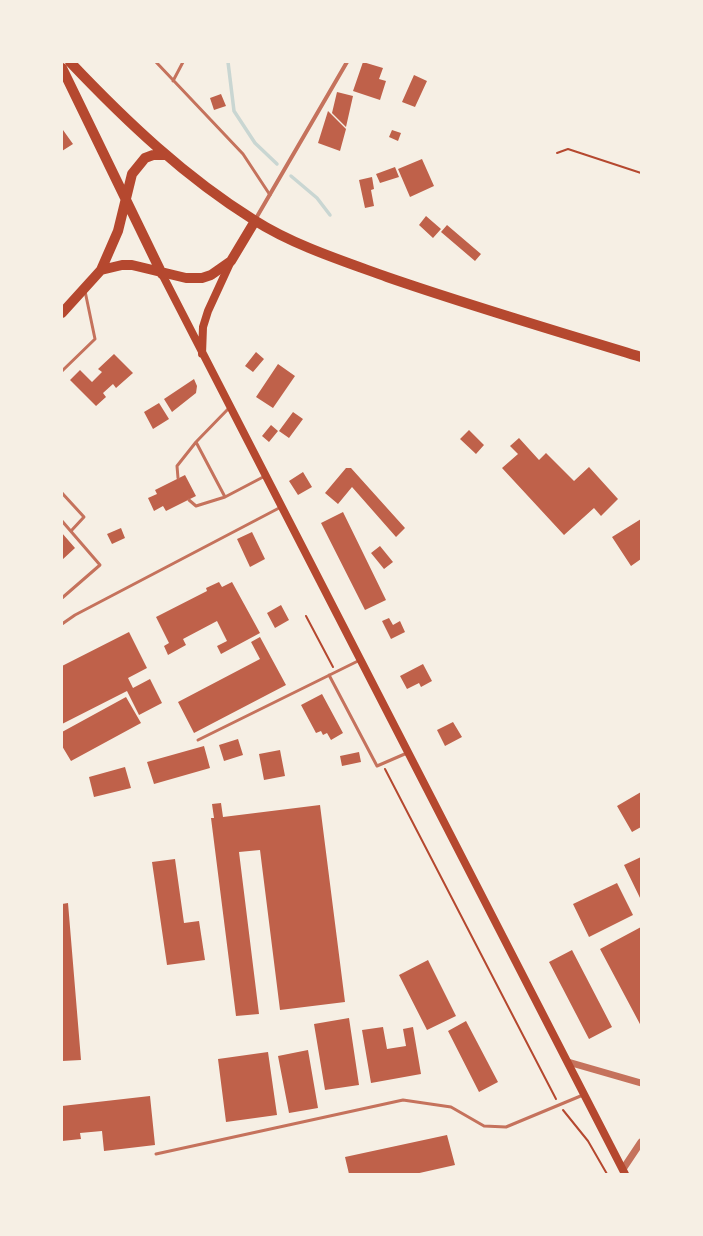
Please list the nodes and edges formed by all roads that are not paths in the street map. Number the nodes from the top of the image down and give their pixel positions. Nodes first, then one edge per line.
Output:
1 (70, 62) edge
2 (156, 62) edge
3 (183, 62) edge
4 (347, 62) edge
5 (62, 68) edge
6 (173, 81) junction
7 (165, 155) junction
8 (270, 195) junction
9 (126, 202) junction
10 (255, 221) junction
11 (231, 261) junction
12 (101, 270) junction
13 (162, 274) junction
14 (84, 288) junction
15 (62, 313) edge
16 (202, 354) junction
17 (641, 357) edge
18 (62, 371) edge
19 (230, 408) junction
20 (196, 442) junction
21 (265, 476) junction
22 (178, 478) dead end
23 (62, 493) edge
24 (225, 497) junction
25 (189, 500) dead end
26 (281, 507) junction
27 (62, 521) edge
28 (71, 531) junction
29 (62, 598) edge
30 (62, 624) edge
31 (361, 659) junction
32 (329, 675) junction
33 (198, 740) dead end
34 (409, 752) junction
35 (568, 1062) junction
36 (641, 1083) edge
37 (584, 1094) junction
38 (641, 1142) edge
39 (156, 1154) dead end
40 (624, 1171) edge

1 - 7 highway
2 - 6 lane
3 - 6 lane
4 - 8 street
5 - 9 highway
6 - 8 lane
7 - 9 highway
7 - 10 highway
8 - 10 street
9 - 12 highway
9 - 13 highway
10 - 11 highway
10 - 17 highway
11 - 13 highway
11 - 16 main road
12 - 13 highway
12 - 14 highway
13 - 16 main road
14 - 15 highway
14 - 18 lane
16 - 19 main road
19 - 20 lane
19 - 21 main road
20 - 22 lane
20 - 24 lane
21 - 24 lane
21 - 26 main road
23 - 28 lane
24 - 25 lane
26 - 30 lane
26 - 31 main road
27 - 28 lane
28 - 29 lane
31 - 32 lane
31 - 34 main road
32 - 33 lane
32 - 34 lane
34 - 35 main road
35 - 36 street
35 - 37 main road
37 - 39 lane
37 - 40 main road
38 - 40 street

